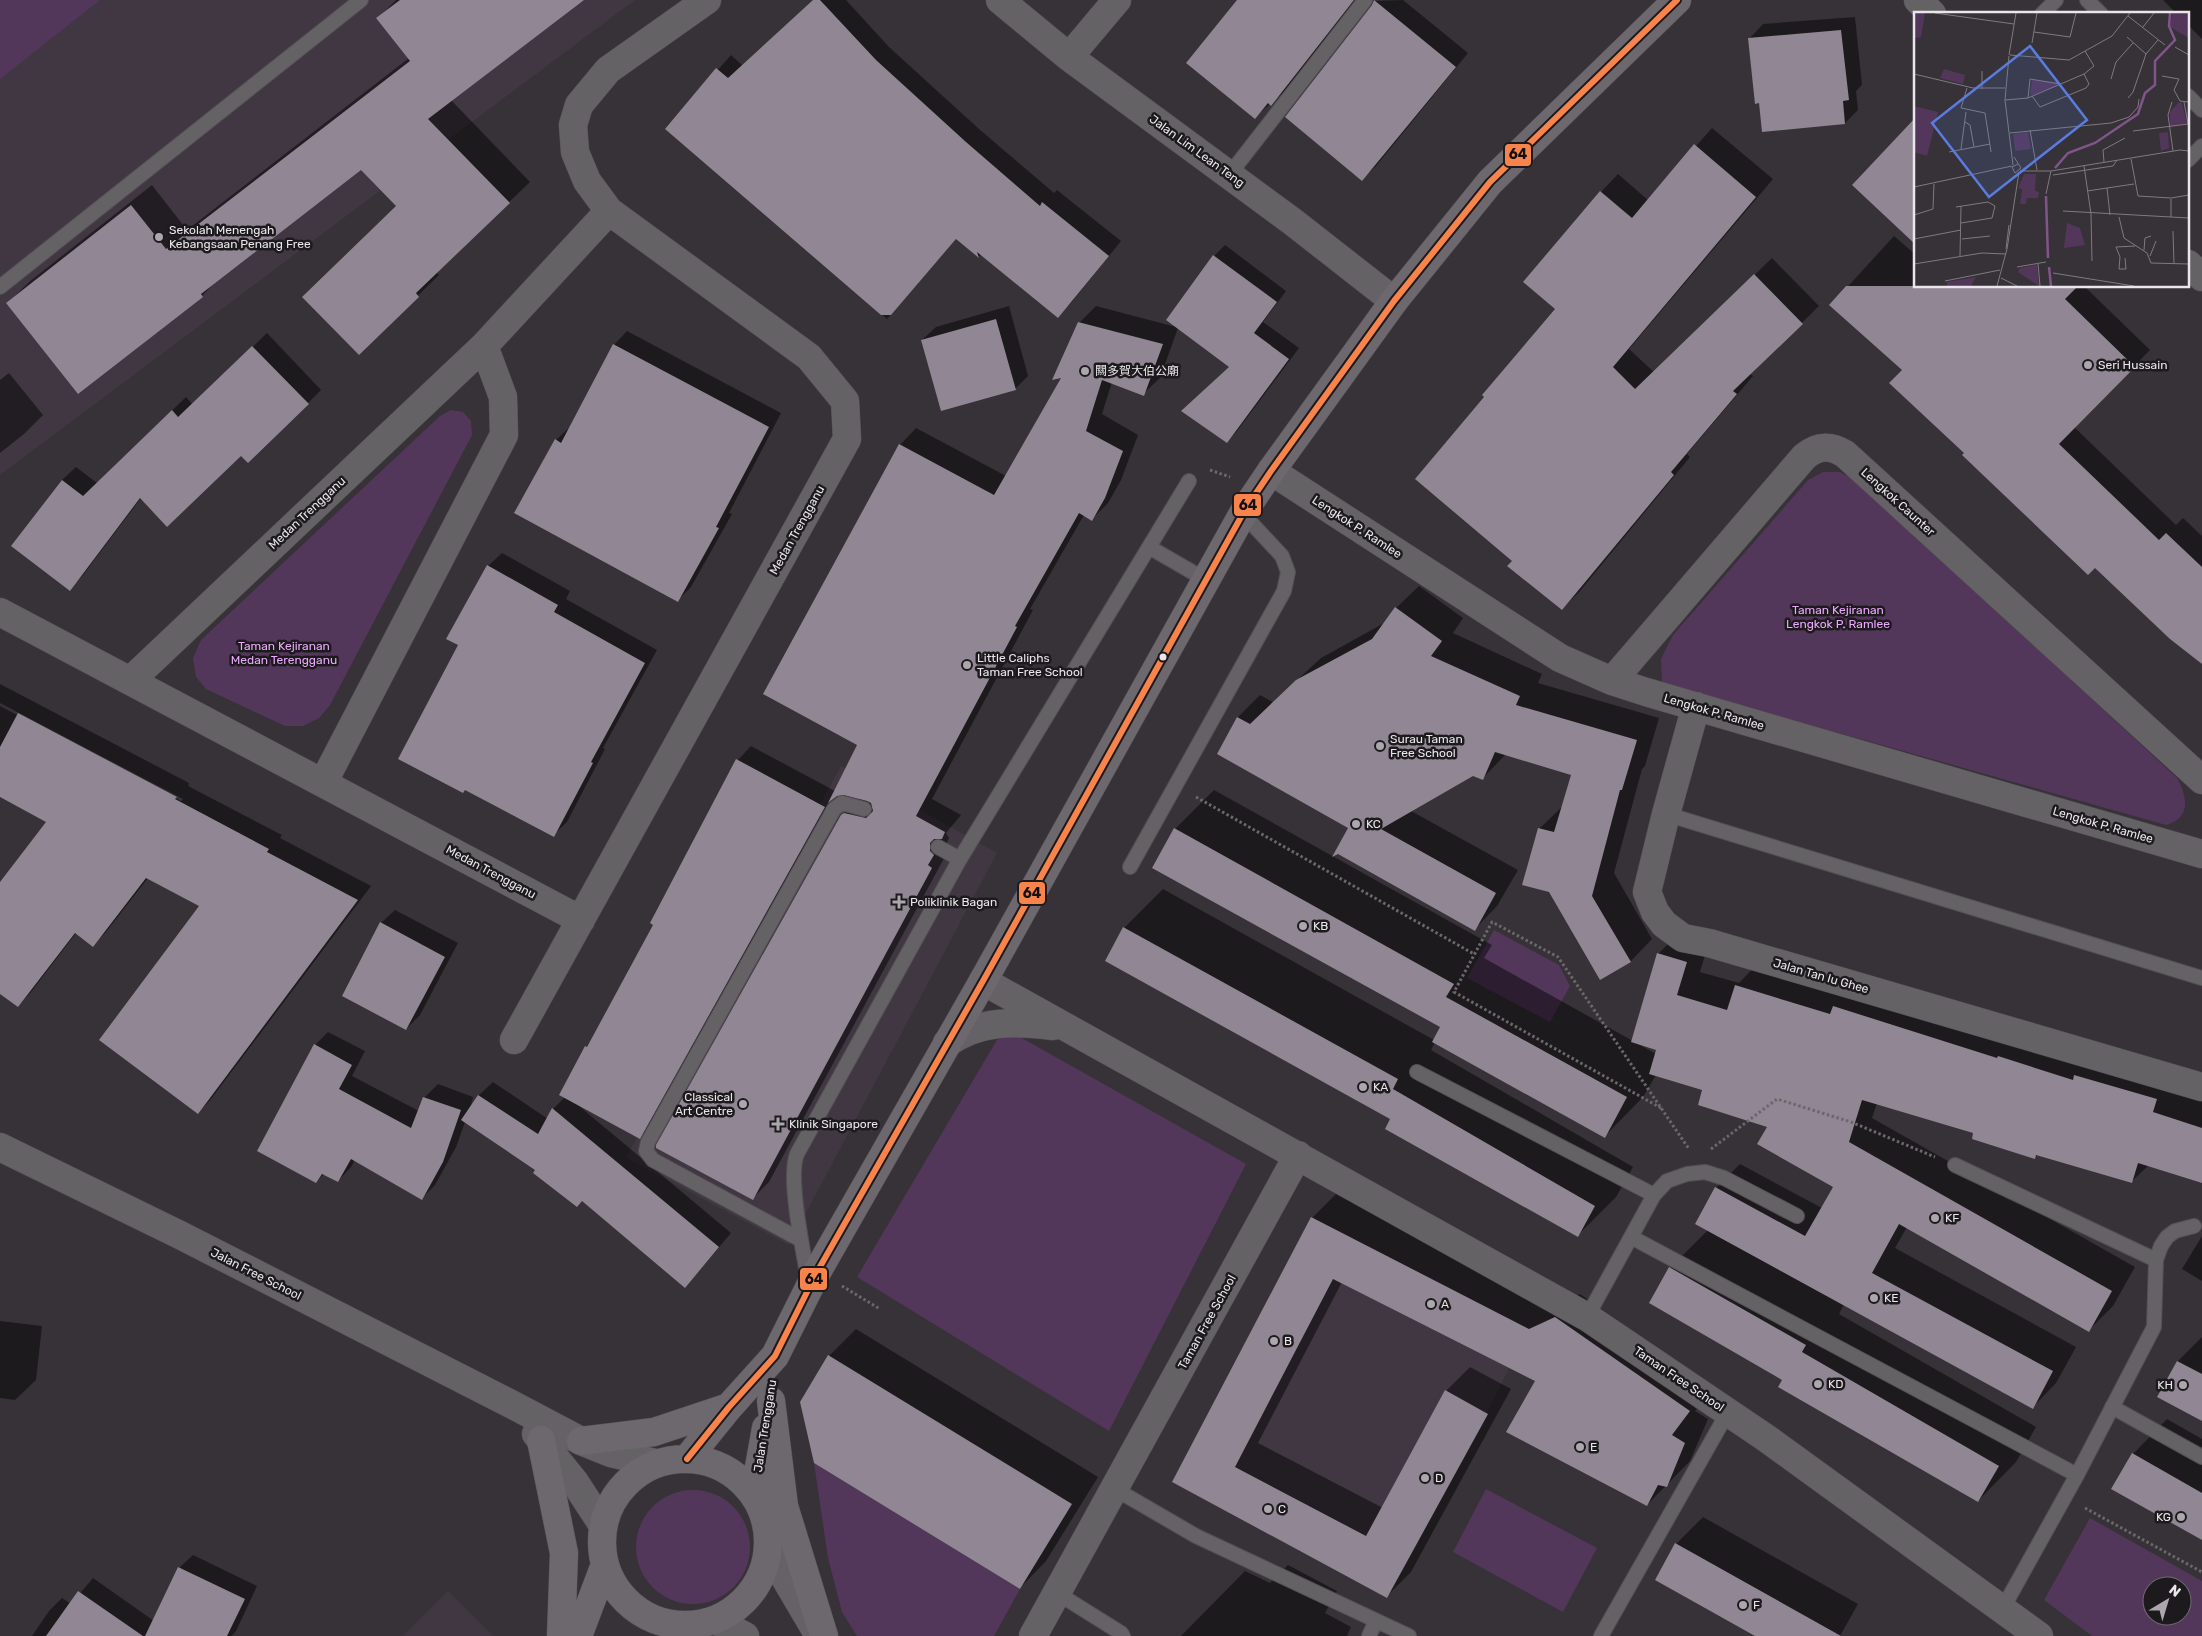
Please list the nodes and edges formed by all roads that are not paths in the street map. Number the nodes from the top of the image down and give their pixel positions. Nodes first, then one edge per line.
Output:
1 (361, 0) edge
2 (707, 0) edge
3 (1000, 0) edge
4 (1116, 0) edge
5 (1366, 0) edge
6 (1677, 0) edge
7 (1918, 0) edge
8 (2056, 0) edge
9 (2087, 0) edge
10 (1930, 12) edge
11 (2044, 12) edge
12 (2099, 12) edge
13 (1070, 57) junction
14 (2190, 98) edge
15 (2202, 110) edge
16 (2202, 146) edge
17 (2190, 158) edge
18 (1229, 175) junction
19 (609, 211) junction
20 (2190, 266) edge
21 (2202, 277) edge
22 (0, 287) edge
23 (1394, 301) junction
24 (484, 346) junction
25 (1265, 480) junction
26 (1189, 481) road end
27 (1243, 514) junction
28 (1149, 547) junction
29 (1206, 580) junction
30 (0, 612) edge
31 (130, 681) junction
32 (1612, 681) junction
33 (1696, 706) junction
34 (2202, 780) edge
35 (323, 783) junction
36 (864, 809) dead end
37 (1666, 814) junction
38 (938, 847) dead end
39 (2202, 854) edge
40 (960, 859) junction
41 (1130, 867) dead end
42 (581, 920) junction
43 (2202, 978) edge
44 (983, 981) junction
45 (1067, 1028) junction
46 (514, 1040) dead end
47 (947, 1043) junction
48 (1417, 1072) dead end
49 (2202, 1087) edge
50 (0, 1146) edge
51 (1298, 1155) junction
52 (1955, 1165) road end
53 (1654, 1195) junction
54 (1797, 1216) dead end
55 (2194, 1226) dead end
56 (1631, 1237) junction
57 (801, 1240) junction
58 (2156, 1260) junction
59 (813, 1279) junction
60 (1587, 1317) junction
61 (775, 1356) junction
62 (771, 1401) junction
63 (511, 1404) junction
64 (729, 1407) junction
65 (2112, 1407) junction
66 (1728, 1412) junction
67 (541, 1440) junction
68 (581, 1441) junction
69 (2202, 1457) edge
70 (687, 1458) junction
71 (655, 1463) junction
72 (2077, 1476) junction
73 (1115, 1489) junction
74 (754, 1495) junction
75 (602, 1524) junction
76 (768, 1549) junction
77 (604, 1567) junction
78 (1056, 1594) junction
79 (2003, 1608) junction
80 (715, 1620) junction
81 (1376, 1621) junction
82 (673, 1631) edge
83 (561, 1636) edge
84 (578, 1636) edge
85 (745, 1636) edge
86 (819, 1636) edge
87 (824, 1636) edge
88 (1033, 1636) edge
89 (1123, 1636) edge
90 (1369, 1636) edge
91 (1409, 1636) edge
92 (1601, 1636) edge
93 (2039, 1636) edge

1 - 22 lane
2 - 19 street, Medan Trengganu
3 - 13 street, Jalan Lim Lean Teng
4 - 13 street
5 - 18 lane
6 - 23 main road, Jalan Trengganu
7 - 10 street
8 - 11 lane
9 - 12 lane
13 - 18 street, Jalan Lim Lean Teng
14 - 15 lane
16 - 17 lane
18 - 23 street, Jalan Lim Lean Teng
19 - 24 street, Medan Trengganu
19 - 42 street, Medan Trengganu
20 - 21 street
23 - 25 main road, Jalan Trengganu
24 - 31 street, Medan Trengganu
24 - 35 street
25 - 27 main road, Jalan Trengganu
25 - 32 street, Lengkok P. Ramlee
26 - 28 lane
27 - 29 main road, Jalan Trengganu
27 - 41 lane
28 - 29 lane
28 - 40 lane
29 - 44 main road, Jalan Trengganu
30 - 31 street, Medan Trengganu
31 - 35 street, Medan Trengganu
32 - 33 street, Lengkok P. Ramlee
32 - 34 street, Lengkok Caunter
33 - 37 street, Jalan Tan Iu Ghee
33 - 39 street, Lengkok P. Ramlee
35 - 42 street, Medan Trengganu
36 - 57 lane
37 - 43 lane
37 - 49 street, Jalan Tan Iu Ghee
38 - 40 lane
40 - 57 lane
42 - 46 street, Medan Trengganu
44 - 45 street, Taman Free School
44 - 47 main road, Jalan Trengganu
45 - 47 street
45 - 51 street, Taman Free School
47 - 59 main road, Jalan Trengganu
48 - 53 lane
50 - 63 street, Jalan Free School
51 - 60 street, Taman Free School
51 - 73 street, Taman Free School
52 - 58 lane
53 - 54 lane
53 - 56 lane
55 - 58 lane
56 - 60 lane
56 - 72 lane
57 - 59 lane
58 - 65 lane
59 - 61 main road, Jalan Trengganu
60 - 66 street, Taman Free School
61 - 62 main road, Jalan Trengganu
61 - 64 main road, Jalan Trengganu
62 - 74 main road, Jalan Trengganu
62 - 87 main road
63 - 67 street, Jalan Free School
63 - 68 street, Jalan Free School
64 - 68 main road
64 - 70 main road, Jalan Trengganu
65 - 69 lane
65 - 72 lane
66 - 79 street, Taman Free School
66 - 92 lane
67 - 75 street, Jalan Free School
67 - 83 main road
68 - 71 street, Jalan Free School
70 - 71 main road
70 - 74 main road
71 - 75 main road
72 - 79 lane
73 - 78 street, Taman Free School
73 - 81 lane
74 - 76 main road
75 - 77 main road
76 - 80 main road
76 - 86 street
77 - 82 main road
77 - 84 main road
78 - 88 street, Taman Free School
78 - 89 lane
79 - 93 street, Taman Free School
80 - 82 main road
80 - 85 street
81 - 90 lane
81 - 91 lane

